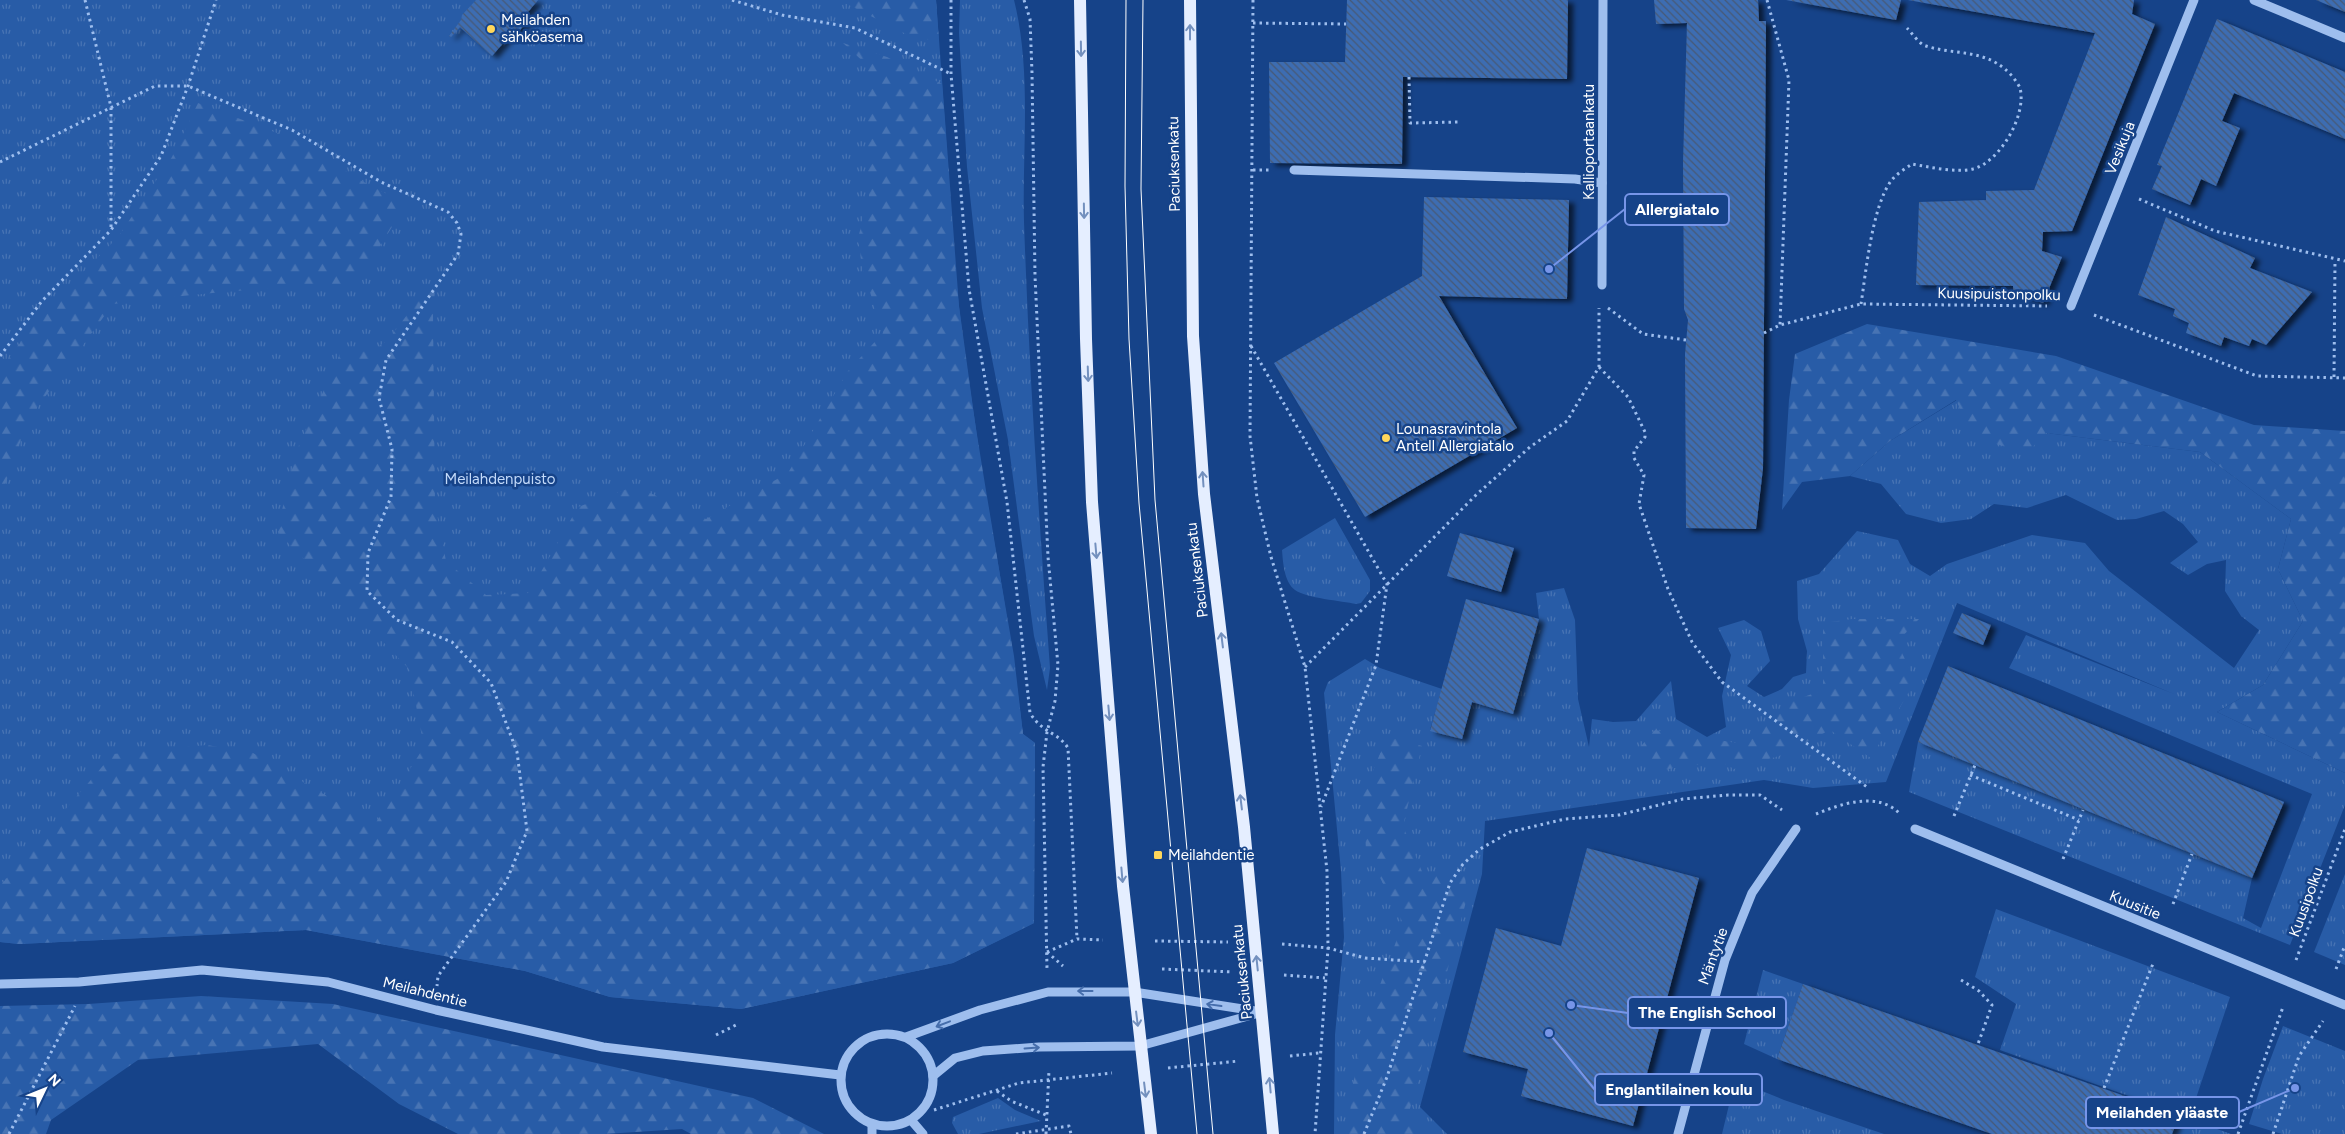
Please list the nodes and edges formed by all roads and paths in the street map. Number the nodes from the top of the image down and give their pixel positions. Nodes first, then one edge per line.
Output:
1 (85, 0) edge
2 (216, 0) edge
3 (732, 0) edge
4 (951, 0) edge
5 (1024, 0) edge
6 (1080, 0) edge
7 (1190, 0) edge
8 (1253, 0) edge
9 (1603, 0) edge
10 (1767, 0) edge
11 (2194, 0) edge
12 (2254, 0) edge
13 (1253, 23) junction
14 (1346, 24) dead end
15 (1907, 28) dead end
16 (2345, 38) edge
17 (951, 74) junction
18 (1409, 77) dead end
19 (188, 86) junction
20 (111, 107) junction
21 (1461, 122) dead end
22 (0, 162) edge
23 (1253, 170) junction
24 (1271, 170) dead end
25 (1294, 170) dead end
26 (1602, 183) junction
27 (2117, 190) junction
28 (111, 230) junction
29 (2335, 261) junction
30 (2345, 261) edge
31 (1602, 285) dead end
32 (1861, 304) junction
33 (2071, 306) junction
34 (1780, 325) junction
35 (1764, 333) dead end
36 (1686, 340) dead end
37 (1251, 346) junction
38 (0, 356) edge
39 (1599, 367) junction
40 (2334, 377) junction
41 (2345, 378) edge
42 (1387, 584) junction
43 (1305, 667) junction
44 (1047, 732) junction
45 (1975, 765) dead end
46 (1970, 775) junction
47 (1867, 787) dead end
48 (1892, 806) dead end
49 (1320, 808) junction
50 (2083, 810) dead end
51 (1784, 812) dead end
52 (1954, 816) dead end
53 (1808, 819) dead end
54 (2079, 820) junction
55 (1915, 828) dead end
56 (1796, 829) dead end
57 (2345, 829) edge
58 (2192, 854) dead end
59 (2063, 859) dead end
60 (2173, 904) dead end
61 (1077, 939) junction
62 (1129, 940) junction
63 (1255, 943) junction
64 (2345, 945) edge
65 (1328, 948) junction
66 (1047, 952) junction
67 (2154, 961) dead end
68 (1425, 962) junction
69 (1069, 966) dead end
70 (1132, 968) junction
71 (2336, 970) dead end
72 (1258, 973) junction
73 (1325, 978) junction
74 (1961, 980) dead end
75 (2288, 983) junction
76 (0, 984) edge
77 (1134, 992) junction
78 (2331, 1000) junction
79 (2345, 1005) edge
80 (436, 1010) junction
81 (1262, 1012) junction
82 (67, 1020) dead end
83 (906, 1037) junction
84 (1978, 1044) dead end
85 (1140, 1046) junction
86 (1319, 1053) junction
87 (1267, 1058) junction
88 (1143, 1070) junction
89 (840, 1075) junction
90 (933, 1076) junction
91 (2104, 1088) dead end
92 (997, 1090) junction
93 (921, 1113) junction
94 (911, 1120) junction
95 (872, 1124) junction
96 (1046, 1129) junction
97 (9, 1134) edge
98 (872, 1134) edge
99 (923, 1134) edge
100 (1016, 1134) edge
101 (1046, 1134) edge
102 (1071, 1134) edge
103 (1151, 1134) edge
104 (1272, 1134) edge
105 (1314, 1134) edge
106 (1364, 1134) edge
107 (1678, 1134) edge
108 (2238, 1134) edge
109 (2273, 1134) edge

1 - 20 path
2 - 19 path
3 - 17 path
4 - 17 path
5 - 44 path
6 -> 62 main road
63 -> 7 main road, Paciuksenkatu
8 - 13 path
9 - 26 street, Kallioportaankatu
10 - 34 path
11 - 27 street, Vesikuja
12 - 16 street
13 - 14 path
13 - 23 path
15 - 32 path
17 - 44 path
18 - 21 path
19 - 20 path
19 - 28 path
19 - 80 path
20 - 22 path
20 - 28 path
23 - 24 path
23 - 37 path
25 - 26 street
26 - 31 street, Kallioportaankatu
27 - 29 path
27 - 33 street, Vesikuja
28 - 38 path
29 - 30 path
29 - 40 path
32 - 33 path, Kuusipuistonpolku
32 - 34 path, Kuusipuistonpolku
33 - 40 path, Kuusipuistonpolku
34 - 35 path, Kuusipuistonpolku
36 - 39 path
37 - 42 path
37 - 43 path
39 - 42 path
39 - 47 path
40 - 41 path, Kuusipuistonpolku
42 - 43 path
42 - 49 path
43 - 49 path
44 - 61 path
44 - 66 path
45 - 46 path
46 - 52 path
46 - 54 path
48 - 53 path
49 - 65 path
50 - 54 path
51 - 68 path
54 - 59 path
55 - 75 street, Kuusitie
56 - 107 street, Mäntytie
57 - 75 path, Kuusipolku
58 - 60 path
61 - 62 path
61 - 66 path
62 - 63 path
62 - 70 main road
63 - 65 path
72 -> 63 main road, Paciuksenkatu
64 - 71 path
65 - 68 path
65 - 73 path
66 - 69 path
67 - 91 path
68 - 106 path
70 - 72 path
70 - 77 main road
72 - 73 path
72 - 81 main road, Paciuksenkatu
73 - 86 path
74 - 84 path
75 - 78 street, Kuusitie
75 - 108 path, Kuusipolku
76 - 80 street, Meilahdentie
81 -> 77 street
77 -> 83 street
77 -> 85 main road
78 - 79 street, Kuusitie
78 - 109 path
80 - 89 street, Meilahdentie
81 - 85 street
81 - 87 main road, Paciuksenkatu
82 - 97 path
83 - 89 street
83 - 90 street
85 - 88 main road
90 -> 85 street
86 - 87 path
86 - 105 path
87 - 88 path
104 -> 87 main road, Paciuksenkatu
88 - 92 path
88 -> 103 main road
89 - 95 street
90 - 93 street
92 - 93 path
92 - 96 path
93 - 94 street
94 - 95 street
94 - 99 street
95 - 98 street
96 - 100 path
96 - 101 path
96 - 102 path

